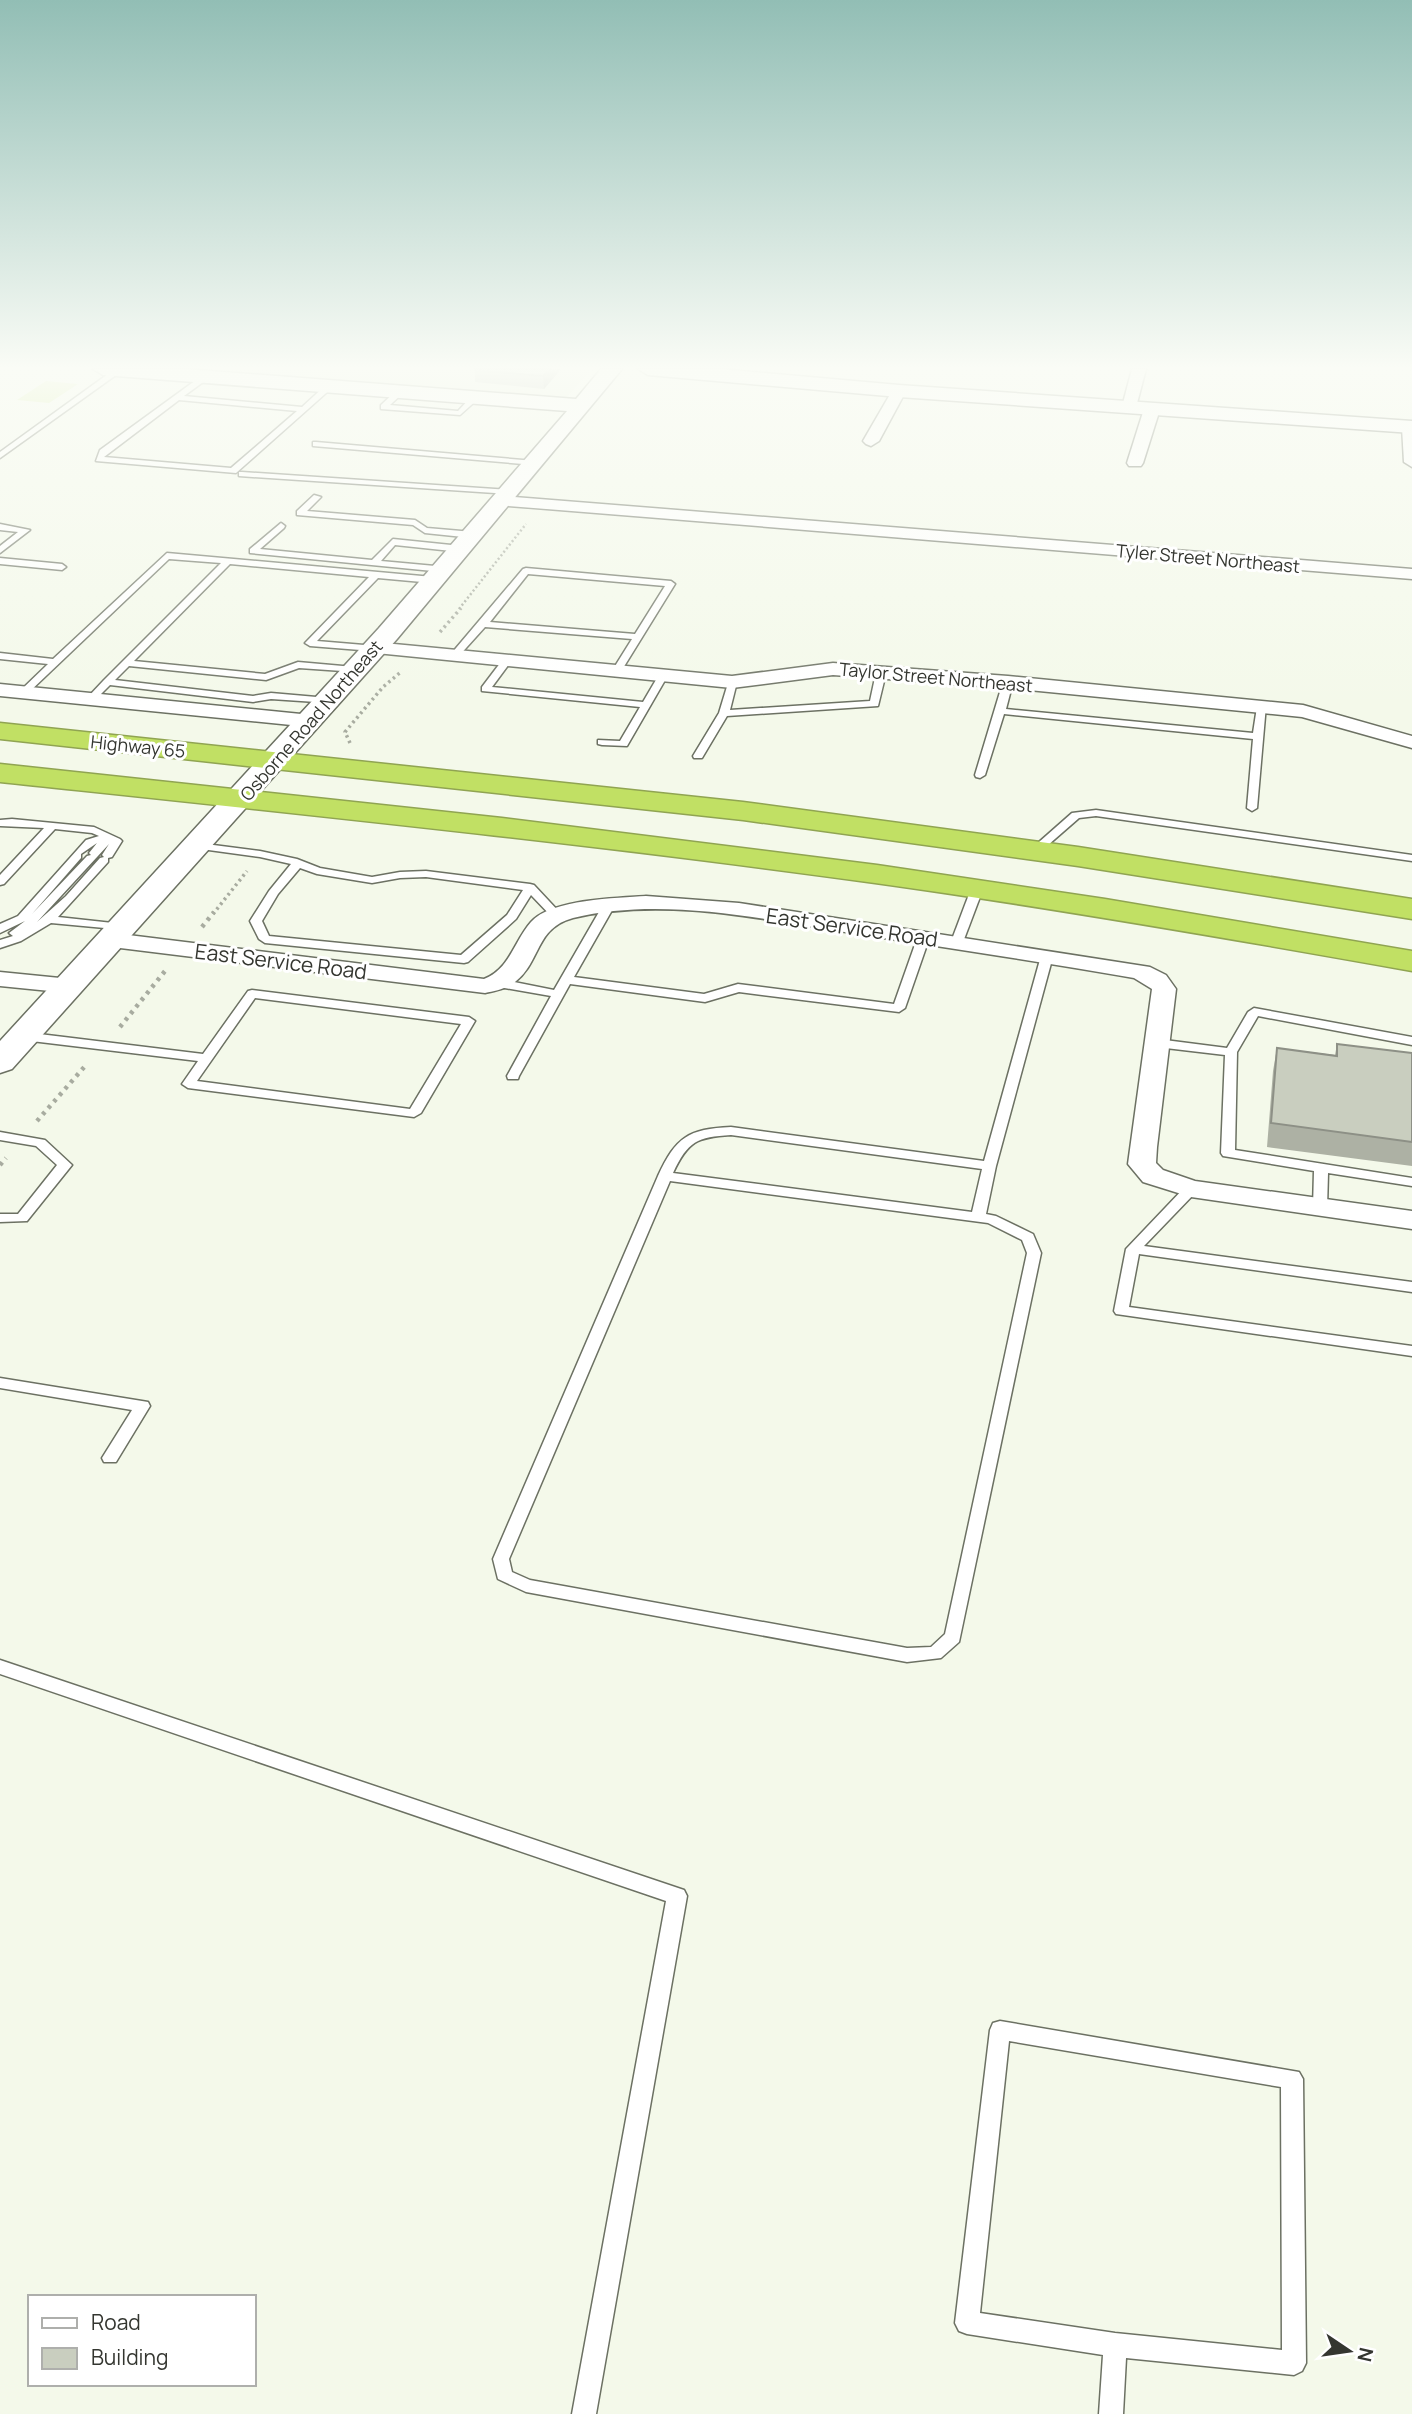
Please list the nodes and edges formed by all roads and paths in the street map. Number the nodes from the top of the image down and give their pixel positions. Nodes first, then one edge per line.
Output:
1 (330, 482) edge
2 (520, 482) edge
3 (317, 497) dead end
4 (507, 497) junction
5 (281, 526) dead end
6 (0, 527) edge
7 (467, 542) junction
8 (0, 550) edge
9 (0, 561) edge
10 (228, 561) junction
11 (373, 563) junction
12 (62, 567) dead end
13 (1412, 574) edge
14 (376, 575) junction
15 (438, 575) junction
16 (483, 624) junction
17 (638, 638) junction
18 (373, 648) junction
19 (0, 656) edge
20 (454, 656) junction
21 (507, 660) junction
22 (56, 662) junction
23 (128, 663) junction
24 (354, 670) junction
25 (617, 671) junction
26 (881, 673) junction
27 (663, 675) junction
28 (107, 682) junction
29 (732, 682) junction
30 (1008, 682) junction
31 (0, 690) edge
32 (24, 692) junction
33 (193, 692) junction
34 (243, 698) junction
35 (91, 699) junction
36 (646, 705) junction
37 (1262, 707) junction
38 (177, 708) junction
39 (1000, 710) junction
40 (319, 711) junction
41 (228, 713) junction
42 (724, 713) junction
43 (0, 731) edge
44 (1258, 736) junction
45 (602, 742) dead end
46 (1412, 742) edge
47 (698, 756) dead end
48 (277, 761) junction
49 (0, 773) edge
50 (980, 775) dead end
51 (242, 798) junction
52 (1252, 808) dead end
53 (0, 823) edge
54 (53, 825) junction
55 (108, 837) junction
56 (198, 846) junction
57 (1036, 850) junction
58 (93, 855) junction
59 (1412, 858) edge
60 (298, 863) junction
61 (0, 883) edge
62 (530, 887) junction
63 (977, 889) junction
64 (608, 905) junction
65 (1412, 909) edge
66 (557, 915) junction
67 (50, 919) junction
68 (0, 929) edge
69 (117, 934) junction
70 (924, 936) junction
71 (0, 937) edge
72 (957, 942) junction
73 (314, 943) junction
74 (0, 944) edge
75 (1047, 956) junction
76 (1412, 961) edge
77 (298, 963) junction
78 (0, 979) edge
79 (566, 981) junction
80 (499, 983) junction
81 (70, 986) junction
82 (558, 994) junction
83 (23, 1036) junction
84 (1412, 1041) edge
85 (1157, 1043) junction
86 (1231, 1052) junction
87 (207, 1058) junction
88 (0, 1062) edge
89 (513, 1076) dead end
90 (0, 1136) edge
91 (989, 1166) junction
92 (1321, 1168) junction
93 (666, 1175) junction
94 (1412, 1182) edge
95 (1191, 1189) junction
96 (1320, 1208) junction
97 (0, 1218) edge
98 (978, 1218) junction
99 (1412, 1220) edge
100 (1133, 1249) junction
101 (1412, 1287) edge
102 (1412, 1351) edge
103 (0, 1383) edge
104 (110, 1458) dead end
105 (0, 1667) edge
106 (1115, 2345) junction
107 (584, 2414) edge
108 (1111, 2414) edge

1 - 4 lane
2 - 4 street, Osborne Road Northeast
3 - 7 lane
4 - 7 street, Osborne Road Northeast
4 - 13 street, Tyler Street Northeast
5 - 11 lane
6 - 8 lane
7 - 11 lane
7 - 15 street, Osborne Road Northeast
9 - 12 lane
10 - 14 lane
10 - 22 lane
10 - 23 lane
11 - 15 lane
14 - 15 lane
14 - 18 lane
15 - 18 street, Osborne Road Northeast
16 - 17 lane
16 - 17 lane
16 - 20 lane
17 - 25 lane
18 - 20 street, Taylor Street Northeast
18 - 24 street, Osborne Road Northeast
19 - 22 lane
20 - 21 street, Taylor Street Northeast
21 - 25 street, Taylor Street Northeast
21 - 36 lane
22 - 32 lane
23 - 24 lane
23 - 28 lane
24 - 40 street, Osborne Road Northeast
25 - 27 street, Taylor Street Northeast
26 - 29 street, Taylor Street Northeast
26 - 30 street, Taylor Street Northeast
26 - 42 lane
27 - 29 street, Taylor Street Northeast
27 - 36 lane
28 - 33 lane
28 - 35 lane
29 - 42 lane
30 - 37 street, Taylor Street Northeast
30 - 39 lane
31 - 32 street
32 - 35 street
33 - 34 lane
33 - 38 lane
34 - 40 lane
34 - 41 lane
35 - 38 street
36 - 45 lane
37 - 44 lane
37 - 46 street, Taylor Street Northeast
38 - 41 street
39 - 44 lane
39 - 50 lane
40 - 41 street
40 - 48 street, Osborne Road Northeast
42 - 47 lane
43 - 48 highway, Highway 65
44 - 52 lane
48 - 51 street, Osborne Road Northeast
48 - 57 highway, Highway 65
49 - 51 highway, Highway 65
51 - 56 street, Osborne Road Northeast
51 - 63 highway, Highway 65
53 - 54 lane
54 - 55 lane
54 - 61 lane
55 - 58 lane
55 - 58 lane
56 - 60 lane
56 - 69 street, Osborne Road Northeast
57 - 59 lane
57 - 65 highway, Highway 65
58 - 67 lane
58 - 68 lane
58 - 71 lane
60 - 62 lane
60 - 73 lane
62 - 66 lane
62 - 73 lane
63 - 72 lane
63 - 76 highway, Highway 65
64 - 66 street, East Service Road
64 - 70 street, East Service Road
64 - 79 lane
66 - 80 street
67 - 69 lane
67 - 74 lane
69 - 77 street, East Service Road
69 - 81 street, Osborne Road Northeast
70 - 72 street, East Service Road
70 - 79 lane
72 - 75 street, East Service Road
73 - 77 lane
75 - 85 street, East Service Road
75 - 91 lane
77 - 80 street, East Service Road
78 - 81 street
79 - 82 lane
80 - 82 lane
81 - 83 street, Osborne Road Northeast
82 - 89 lane
83 - 87 lane
83 - 88 street, Osborne Road Northeast
84 - 86 lane
85 - 86 lane
85 - 95 street, East Service Road
86 - 92 lane
87 - 87 lane
90 - 97 lane
91 - 93 lane
91 - 98 lane
92 - 94 lane
92 - 96 lane
93 - 98 lane
93 - 98 lane
95 - 96 street, East Service Road
95 - 100 lane
96 - 99 street, East Service Road
100 - 101 lane
100 - 102 lane
103 - 104 lane
105 - 107 lane
106 - 106 lane
106 - 108 lane

